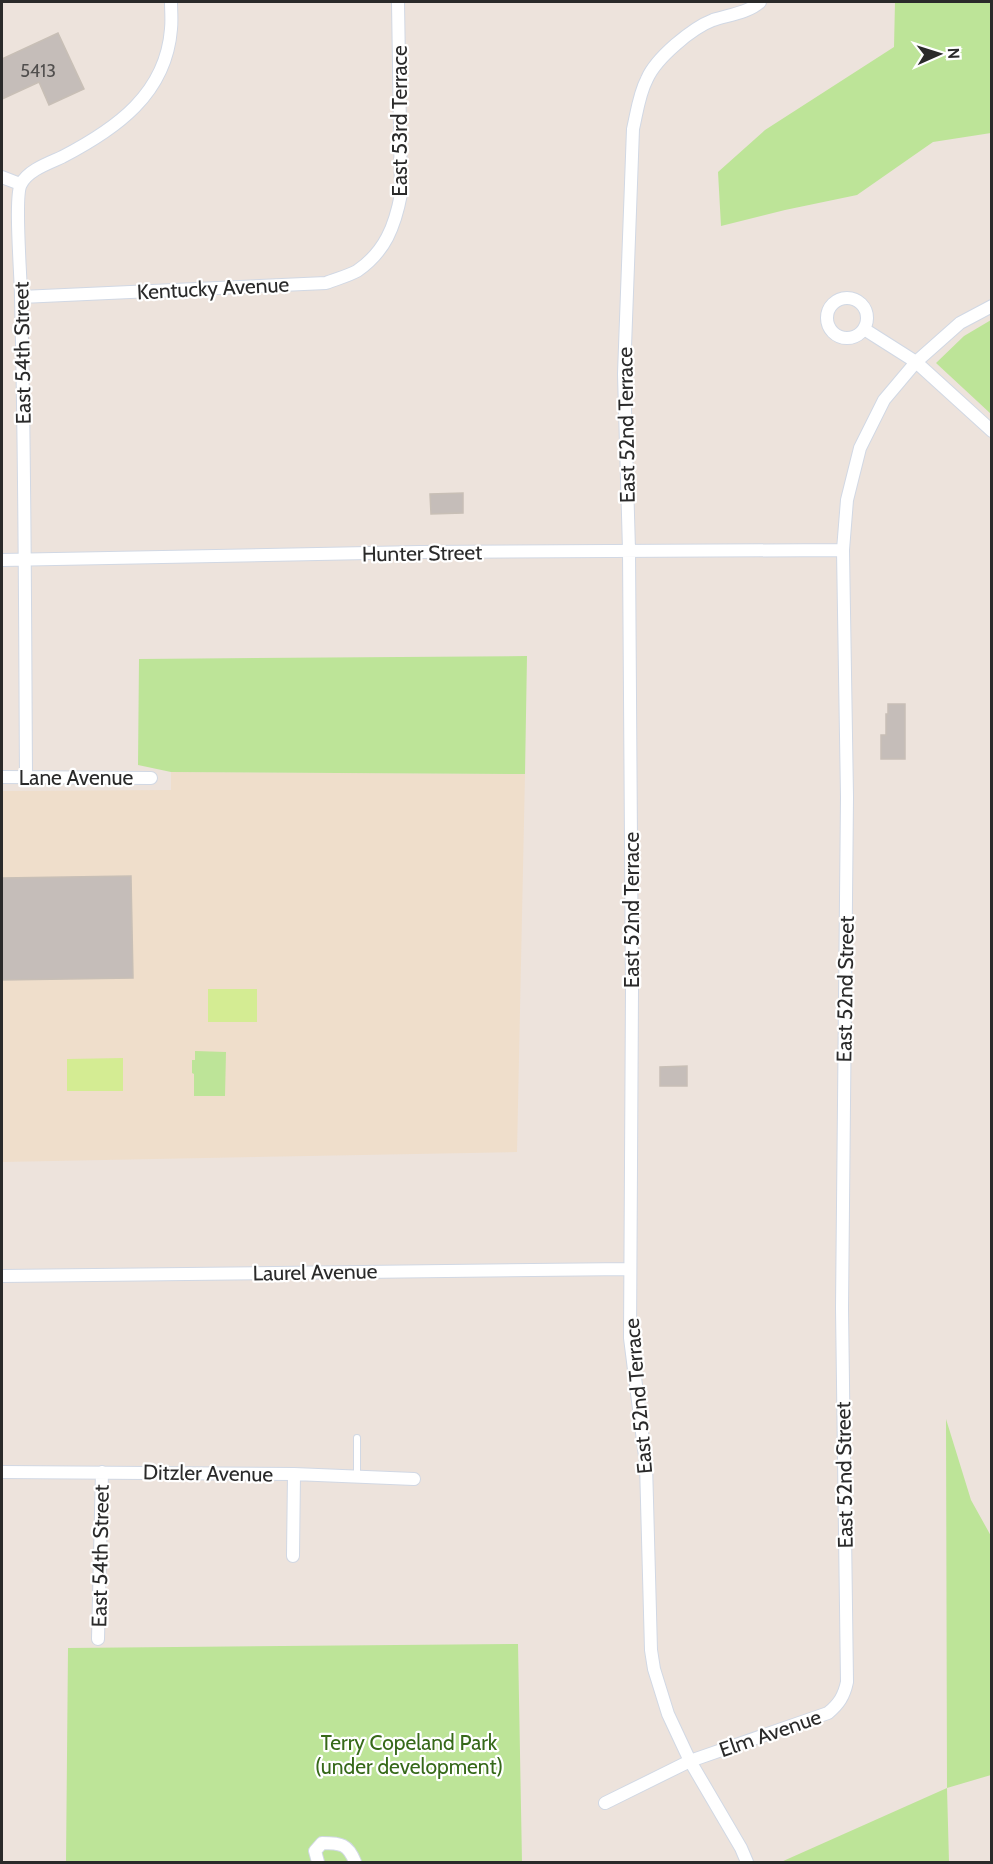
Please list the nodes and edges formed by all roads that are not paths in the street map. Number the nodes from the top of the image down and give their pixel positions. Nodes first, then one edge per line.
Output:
1 (171, 2) edge
2 (398, 2) edge
3 (760, 2) edge
4 (2, 177) edge
5 (20, 184) junction
6 (387, 237) joint
7 (21, 297) junction
8 (992, 306) edge
9 (864, 329) dead end
10 (916, 362) junction
11 (992, 431) edge
12 (629, 550) junction
13 (843, 550) junction
14 (2, 560) edge
15 (24, 560) junction
16 (2, 777) edge
17 (26, 777) junction
18 (152, 778) dead end
19 (629, 1269) junction
20 (2, 1276) edge
21 (357, 1438) dead end
22 (2, 1472) edge
23 (102, 1472) junction
24 (294, 1474) junction
25 (357, 1477) junction
26 (414, 1479) dead end
27 (293, 1556) dead end
28 (98, 1639) dead end
29 (843, 1697) joint
30 (690, 1761) junction
31 (605, 1803) dead end
32 (318, 1863) edge
33 (356, 1863) edge
34 (747, 1863) edge

1 - 5 street
2 - 6 street, East 53rd Terrace
3 - 12 street, East 52nd Terrace
4 - 5 street
5 - 7 street, East 54th Street
6 - 7 street, Kentucky Avenue
7 - 15 street, East 54th Street
8 - 10 street, East 52nd Street
9 - 10 street
10 - 11 street
10 - 13 street, East 52nd Street
12 - 13 street, Hunter Street
12 - 15 street, Hunter Street
12 - 19 street, East 52nd Terrace
13 - 29 street, East 52nd Street
14 - 15 street, Hunter Street
15 - 17 street, East 54th Street
16 - 17 street, Lane Avenue
17 - 18 street, Lane Avenue
19 - 20 street, Laurel Avenue
19 - 30 street, East 52nd Terrace
21 - 25 lane
22 - 23 street, Ditzler Avenue
23 - 24 street, Ditzler Avenue
23 - 28 street, East 54th Street
24 - 25 street, Ditzler Avenue
24 - 27 street
25 - 26 street, Ditzler Avenue
29 - 30 street, Elm Avenue
30 - 31 street, Elm Avenue
30 - 34 street, East 52nd Terrace
32 - 33 street

